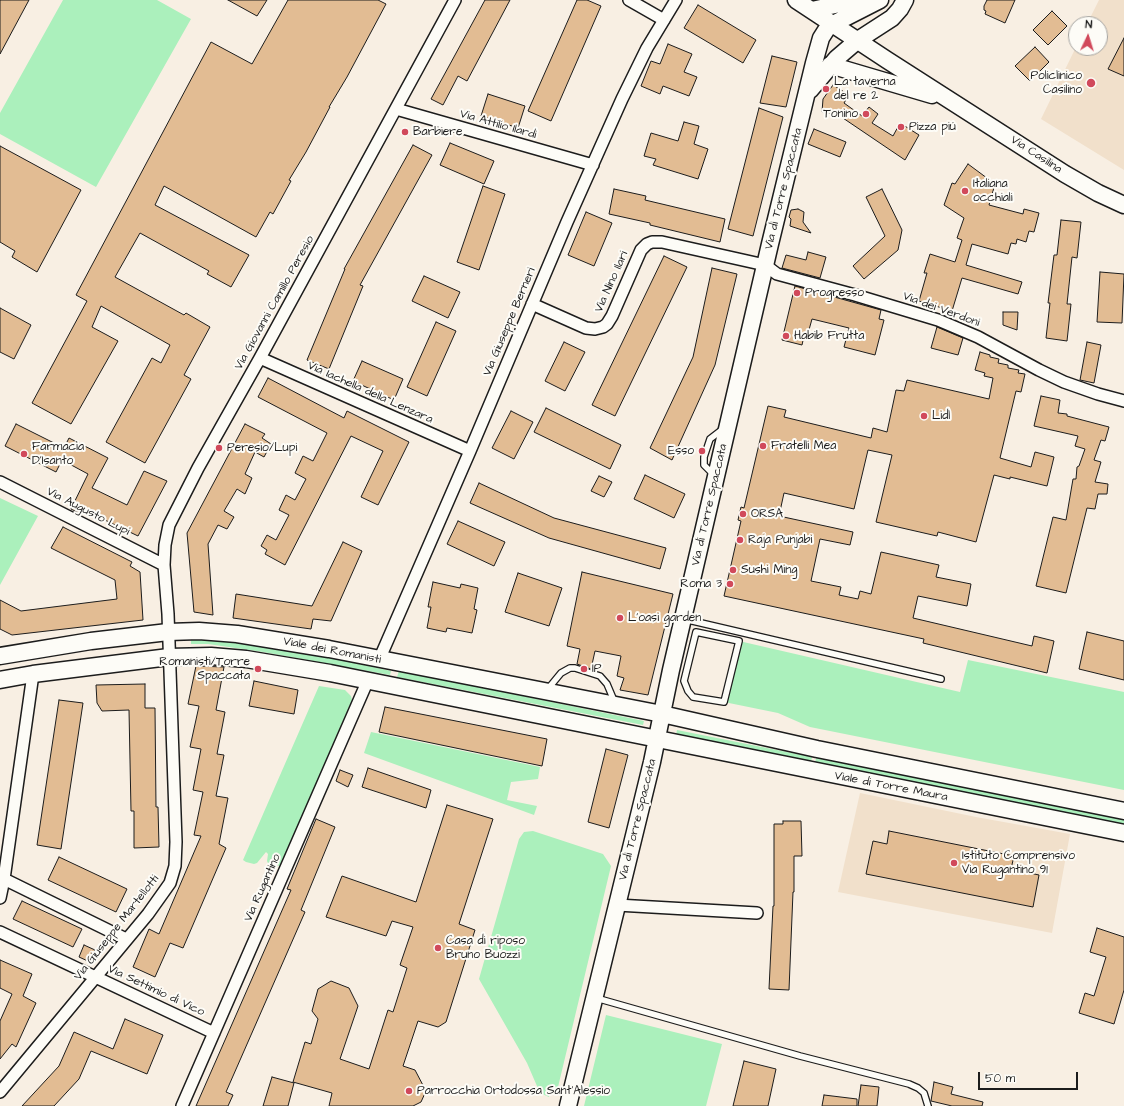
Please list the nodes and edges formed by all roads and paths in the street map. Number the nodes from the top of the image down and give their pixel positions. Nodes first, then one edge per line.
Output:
1 (455, 0) edge
2 (629, 0) edge
3 (675, 0) edge
4 (796, 0) edge
5 (858, 0) edge
6 (880, 0) edge
7 (905, 0) edge
8 (812, 10) junction
9 (664, 20) junction
10 (833, 24) junction
11 (858, 40) junction
12 (830, 65) junction
13 (807, 93) junction
14 (949, 100) junction
15 (396, 109) junction
16 (593, 165) junction
17 (1124, 205) edge
18 (766, 266) junction
19 (532, 304) junction
20 (260, 358) junction
21 (1124, 401) edge
22 (470, 451) junction
23 (0, 482) edge
24 (164, 565) junction
25 (684, 619) junction
26 (168, 632) junction
27 (738, 641) joint
28 (0, 656) edge
29 (169, 657) junction
30 (379, 660) junction
31 (33, 674) junction
32 (941, 679) dead end
33 (0, 680) edge
34 (368, 680) junction
35 (545, 692) junction
36 (616, 705) junction
37 (662, 714) junction
38 (657, 739) junction
39 (1124, 811) edge
40 (1124, 833) edge
41 (4, 879) junction
42 (0, 898) edge
43 (617, 905) junction
44 (757, 913) dead end
45 (0, 932) edge
46 (126, 939) junction
47 (96, 978) junction
48 (594, 998) junction
49 (214, 1033) junction
50 (0, 1092) edge
51 (182, 1106) edge
52 (568, 1106) edge
53 (928, 1106) edge

1 - 15 street, Via Giovanni Camillo Peresio
2 - 9 street
3 - 9 street, Via Giuseppe Berneri
4 - 8 street, Via Casilina
5 - 8 street
6 - 10 street
7 - 11 street
8 - 10 street, Via Casilina
9 - 16 street, Via Giuseppe Berneri
10 - 11 street, Via Casilina
10 - 13 street, Via di Torre Spaccata
11 - 12 street
11 - 14 street, Via Casilina
12 - 13 street
12 - 14 street, Via Casilina
13 - 18 street, Via di Torre Spaccata
14 - 17 street, Via Casilina
15 - 16 street, Via Attilio Ilardi
15 - 20 street, Via Giovanni Camillo Peresio
16 - 19 street, Via Giuseppe Berneri
18 - 19 street, Via Nino Ilari
18 - 21 street, Via dei Verdoni
18 - 25 street, Via di Torre Spaccata
19 - 22 street, Via Giuseppe Berneri
20 - 22 street, Via Iachella della Lenzara
20 - 24 street, Via Giovanni Camillo Peresio
22 - 30 street, Via Giuseppe Berneri
23 - 24 street, Via Augusto Lupi
24 - 26 street, Via Giovanni Camillo Peresio
25 - 32 lane
25 - 37 street, Via di Torre Spaccata
26 - 28 street, Viale dei Romanisti
26 - 29 street, Via Giuseppe Martellotti
26 - 30 street, Viale dei Romanisti
27 - 27 lane
29 - 31 street, Viale dei Romanisti
29 - 34 street, Viale dei Romanisti
29 - 46 street, Via Giuseppe Martellotti
30 - 35 street, Viale dei Romanisti
31 - 33 street, Viale dei Romanisti
31 - 41 street
34 - 38 street, Viale dei Romanisti
34 - 49 street, Via Rugantino
35 - 36 street, Viale dei Romanisti
35 - 36 lane
36 - 37 street, Viale dei Romanisti
37 - 38 street, Via di Torre Spaccata
37 - 39 street, Viale di Torre Maura
38 - 40 street, Viale di Torre Maura
38 - 43 street, Via di Torre Spaccata
41 - 42 street
41 - 46 street
43 - 44 street
43 - 48 street, Via di Torre Spaccata
45 - 47 street, Via Settimio di Vico
46 - 47 street, Via Giuseppe Martellotti
47 - 49 street, Via Settimio di Vico
47 - 50 street, Via Giuseppe Martellotti
48 - 52 street, Via di Torre Spaccata
48 - 53 lane
49 - 51 street, Via Rugantino

